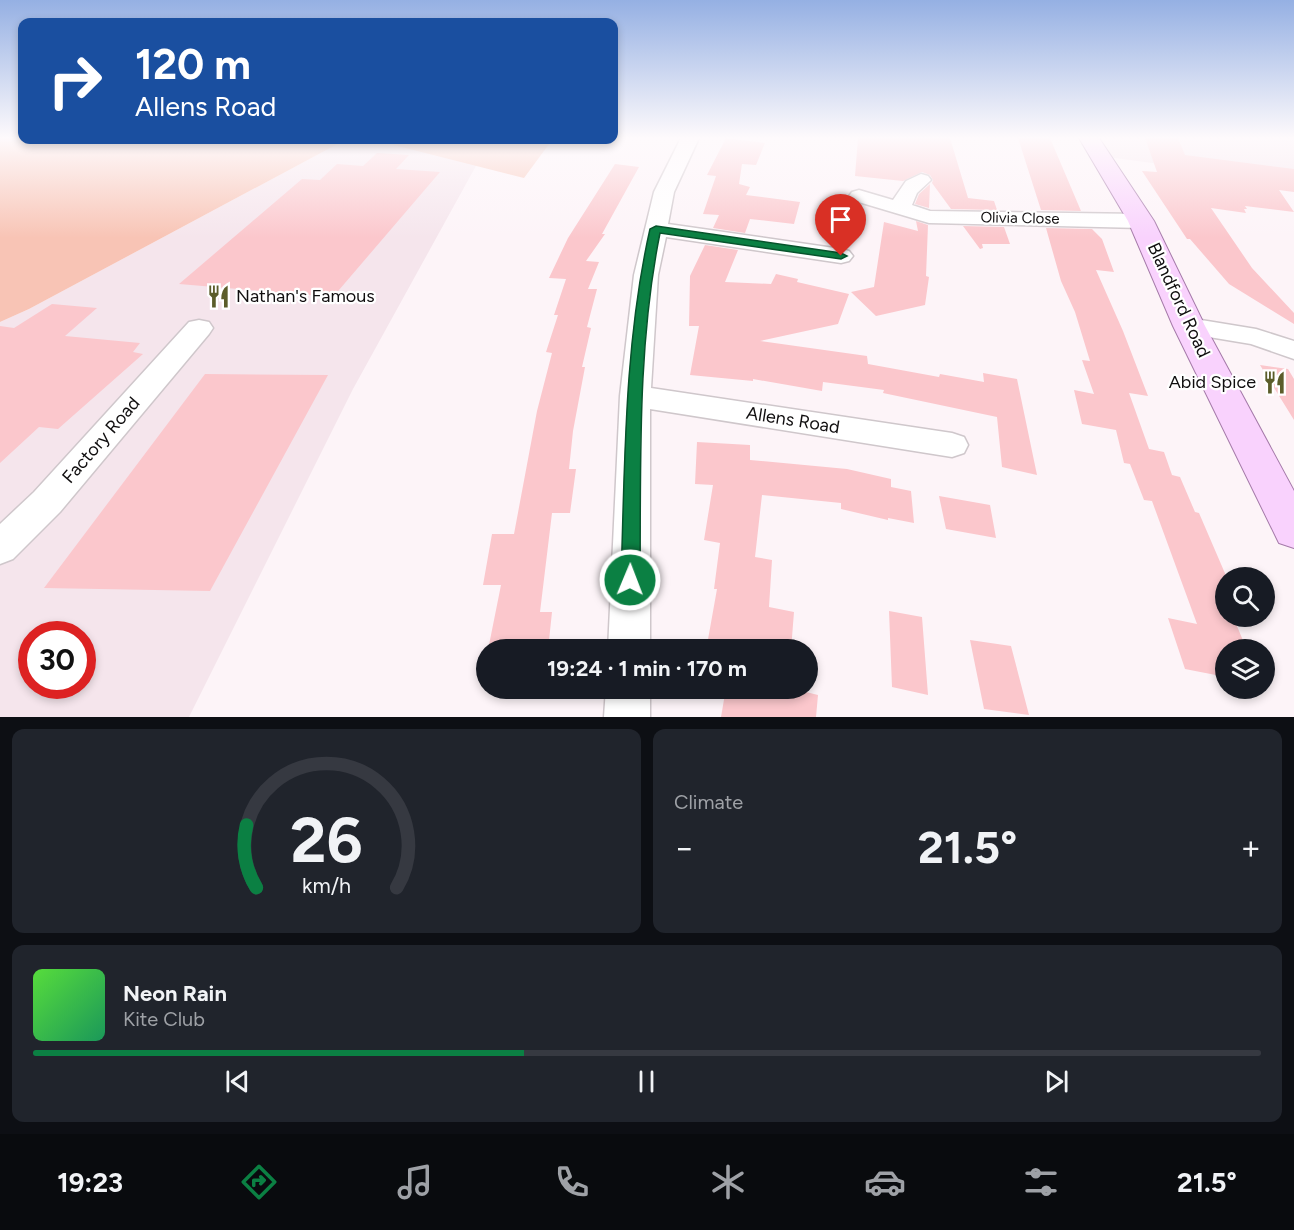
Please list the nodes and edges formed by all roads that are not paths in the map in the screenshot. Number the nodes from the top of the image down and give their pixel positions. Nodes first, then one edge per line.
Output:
1 (674, 171) edge
2 (1110, 171) edge
3 (921, 180) dead end
4 (859, 196) dead end
5 (900, 208) junction
6 (1141, 221) junction
7 (656, 229) junction
8 (841, 256) dead end
9 (1190, 326) junction
10 (199, 328) dead end
11 (1294, 350) edge
12 (635, 396) junction
13 (952, 445) dead end
14 (1294, 531) edge
15 (0, 548) edge
16 (629, 639) edge
17 (628, 699) edge
18 (627, 717) edge

1 - 7 street
2 - 6 main road, Blandford Road
3 - 5 street
4 - 5 street, Olivia Close
5 - 6 street, Olivia Close
6 - 9 main road, Blandford Road
7 - 8 street
7 - 12 street
9 - 11 street
9 - 14 main road, Blandford Road
10 - 15 street, Factory Road
12 - 13 street, Allens Road
12 - 16 street
17 - 18 street

